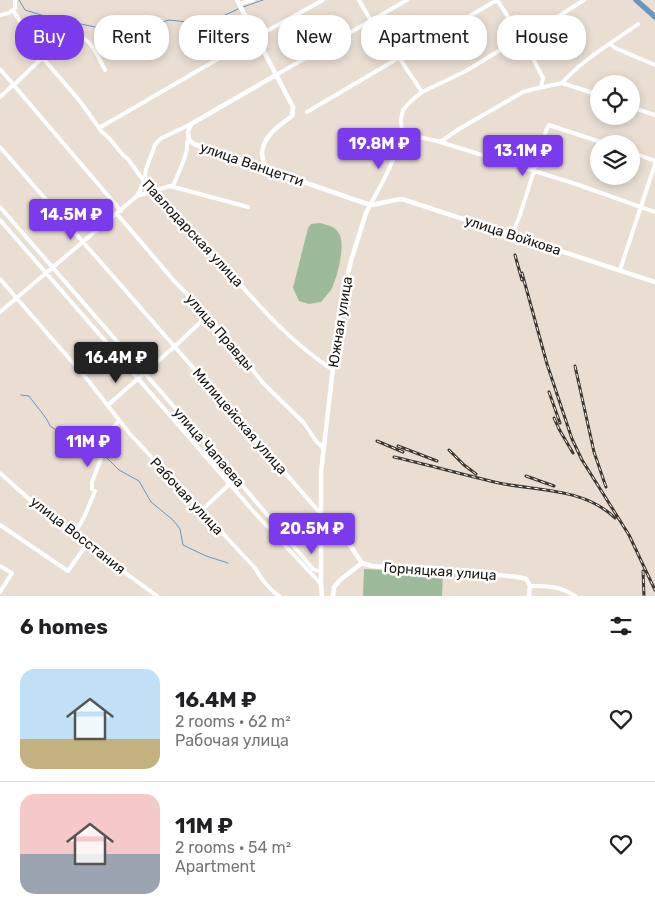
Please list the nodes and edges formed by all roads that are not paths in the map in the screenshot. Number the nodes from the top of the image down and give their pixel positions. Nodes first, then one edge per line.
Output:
1 (15, 0) edge
2 (253, 0) edge
3 (323, 0) edge
4 (359, 0) edge
5 (408, 0) edge
6 (497, 0) edge
7 (584, 0) edge
8 (238, 2) edge
9 (13, 10) junction
10 (0, 15) edge
11 (16, 15) edge
12 (245, 15) edge
13 (368, 15) edge
14 (382, 15) edge
15 (472, 15) edge
16 (507, 15) edge
17 (561, 15) edge
18 (638, 24) dead end
19 (361, 27) edge
20 (268, 30) edge
21 (84, 38) edge
22 (610, 44) junction
23 (497, 52) edge
24 (40, 60) edge
25 (45, 60) edge
26 (216, 60) edge
27 (268, 60) edge
28 (398, 60) edge
29 (401, 60) edge
30 (534, 60) edge
31 (655, 65) edge
32 (0, 68) edge
33 (106, 70) dead end
34 (276, 75) junction
35 (562, 83) junction
36 (14, 84) junction
37 (541, 87) junction
38 (422, 92) junction
39 (590, 92) edge
40 (0, 97) edge
41 (640, 109) edge
42 (308, 112) dead end
43 (655, 115) edge
44 (191, 124) junction
45 (99, 128) junction
46 (401, 138) junction
47 (590, 138) edge
48 (189, 142) junction
49 (440, 142) junction
50 (0, 148) edge
51 (640, 156) edge
52 (655, 163) edge
53 (265, 168) junction
54 (534, 171) junction
55 (144, 182) junction
56 (172, 187) junction
57 (153, 191) junction
58 (138, 196) junction
59 (370, 205) junction
60 (248, 207) dead end
61 (641, 207) junction
62 (0, 208) edge
63 (119, 212) junction
64 (655, 212) edge
65 (0, 220) edge
66 (511, 235) junction
67 (83, 243) junction
68 (52, 268) junction
69 (620, 270) junction
70 (46, 273) junction
71 (0, 279) edge
72 (655, 282) edge
73 (17, 298) junction
74 (0, 312) edge
75 (206, 317) junction
76 (174, 347) junction
77 (333, 370) junction
78 (144, 373) junction
79 (138, 378) junction
80 (108, 405) junction
81 (119, 420) junction
82 (324, 449) junction
83 (2, 474) edge
84 (236, 478) junction
85 (0, 482) edge
86 (230, 484) junction
87 (202, 511) junction
88 (321, 514) junction
89 (0, 525) edge
90 (72, 535) junction
91 (86, 546) junction
92 (362, 562) junction
93 (0, 566) edge
94 (321, 572) junction
95 (321, 584) junction
96 (530, 586) junction
97 (0, 592) edge
98 (157, 596) edge
99 (279, 596) edge
100 (322, 596) edge
101 (332, 596) edge
102 (529, 596) edge
103 (576, 596) edge

1 - 9 street
2 - 8 street
3 - 20 street
4 - 13 street
5 - 14 street
6 - 15 street
6 - 16 street
7 - 17 street, Южная улица
8 - 12 street
9 - 10 street
9 - 11 street, Павлодарская улица
18 - 22 street
19 - 34 street
21 - 33 street
22 - 31 street
22 - 35 street
23 - 38 street, Южная улица
24 - 36 street
25 - 45 street, Павлодарская улица
26 - 45 street
27 - 34 street
28 - 42 street
29 - 38 street
30 - 37 street
32 - 36 street, улица Правды
34 - 44 street
34 - 53 street
35 - 37 street
35 - 39 street
36 - 40 street
36 - 63 street, улица Правды
37 - 49 street
38 - 46 street, Южная улица
41 - 43 street
44 - 48 street
44 - 55 street
45 - 55 street, Павлодарская улица
46 - 49 street
46 - 59 street, Южная улица
47 - 54 street
48 - 53 street, улица Ванцетти
48 - 56 street
49 - 54 street
50 - 67 street, Милицейская улица
51 - 52 street
52 - 61 street
53 - 59 street, улица Ванцетти
54 - 61 street
54 - 66 street
55 - 57 street, Павлодарская улица
55 - 58 street
56 - 57 street
56 - 60 street
57 - 58 street
57 - 77 street, Павлодарская улица
58 - 63 street
59 - 66 street, улица Войкова
59 - 77 street, Южная улица
61 - 64 street
61 - 69 street
62 - 68 street, улица Чапаева
63 - 67 street
63 - 75 street, улица Правды
65 - 70 street, улица Чапаева
66 - 69 street, улица Войкова
67 - 68 street
67 - 76 street, Милицейская улица
68 - 70 street
68 - 78 street, улица Чапаева
69 - 72 street, улица Войкова
70 - 73 street
70 - 79 street, улица Чапаева
71 - 73 street, Рабочая улица
73 - 74 street
73 - 80 street, Рабочая улица
75 - 76 street
75 - 82 street, улица Правды
76 - 78 street
76 - 88 street, Милицейская улица
77 - 82 street, Южная улица
78 - 79 street
78 - 84 street, улица Чапаева
79 - 80 street
79 - 86 street, улица Чапаева
80 - 81 street, Рабочая улица
81 - 87 street, Рабочая улица
81 - 90 street
82 - 88 street, Южная улица
83 - 85 street
83 - 90 street, улица Восстания
84 - 86 street
84 - 94 street, улица Чапаева
86 - 87 street
86 - 95 street, улица Чапаева
87 - 99 street, Рабочая улица
88 - 92 street
88 - 94 street, Южная улица
89 - 91 street
90 - 91 street, улица Восстания
91 - 98 street, улица Восстания
92 - 96 street, Горняцкая улица
92 - 101 street
93 - 97 street
94 - 95 street, Южная улица
95 - 100 street, Южная улица
96 - 102 street
96 - 103 street

